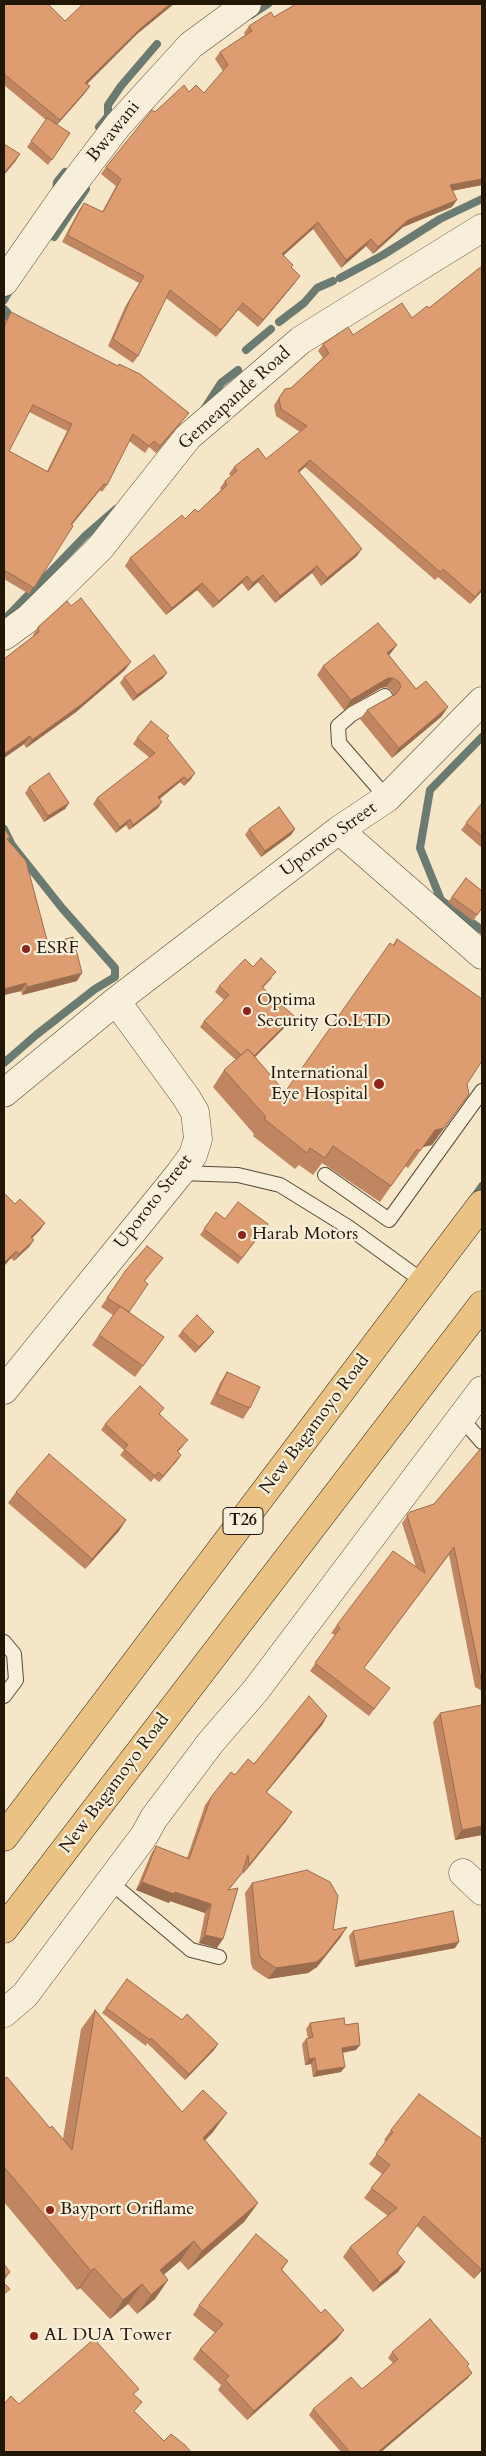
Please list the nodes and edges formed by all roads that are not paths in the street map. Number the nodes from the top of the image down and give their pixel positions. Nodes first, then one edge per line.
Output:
1 (247, 4) edge
2 (482, 228) edge
3 (4, 282) edge
4 (4, 636) edge
5 (385, 696) dead end
6 (482, 701) edge
7 (387, 798) junction
8 (339, 830) junction
9 (482, 955) edge
10 (116, 1001) junction
11 (482, 1091) edge
12 (4, 1093) edge
13 (180, 1173) junction
14 (326, 1175) edge
15 (482, 1204) edge
16 (424, 1282) junction
17 (482, 1305) edge
18 (4, 1390) edge
19 (482, 1390) edge
20 (461, 1418) junction
21 (482, 1442) edge
22 (4, 1642) edge
23 (4, 1696) edge
24 (4, 1837) edge
25 (109, 1880) junction
26 (4, 1929) edge
27 (220, 1957) dead end
28 (4, 2013) edge

1 - 3 street, Bwawani
2 - 4 street, Gemeapande Road
5 - 7 lane
6 - 7 street, Uporoto Street
7 - 8 street, Uporoto Street
8 - 9 street
8 - 10 street, Uporoto Street
10 - 12 street, Uporoto Street
10 - 13 street, Uporoto Street
11 - 14 lane
13 - 16 lane
13 - 18 street, Uporoto Street
15 - 16 highway, New Bagamoyo Road / T26
16 - 24 highway, New Bagamoyo Road / T26
17 - 26 highway, New Bagamoyo Road
19 - 20 street
20 - 21 lane
20 - 25 street
22 - 23 lane
25 - 27 lane
25 - 28 street

